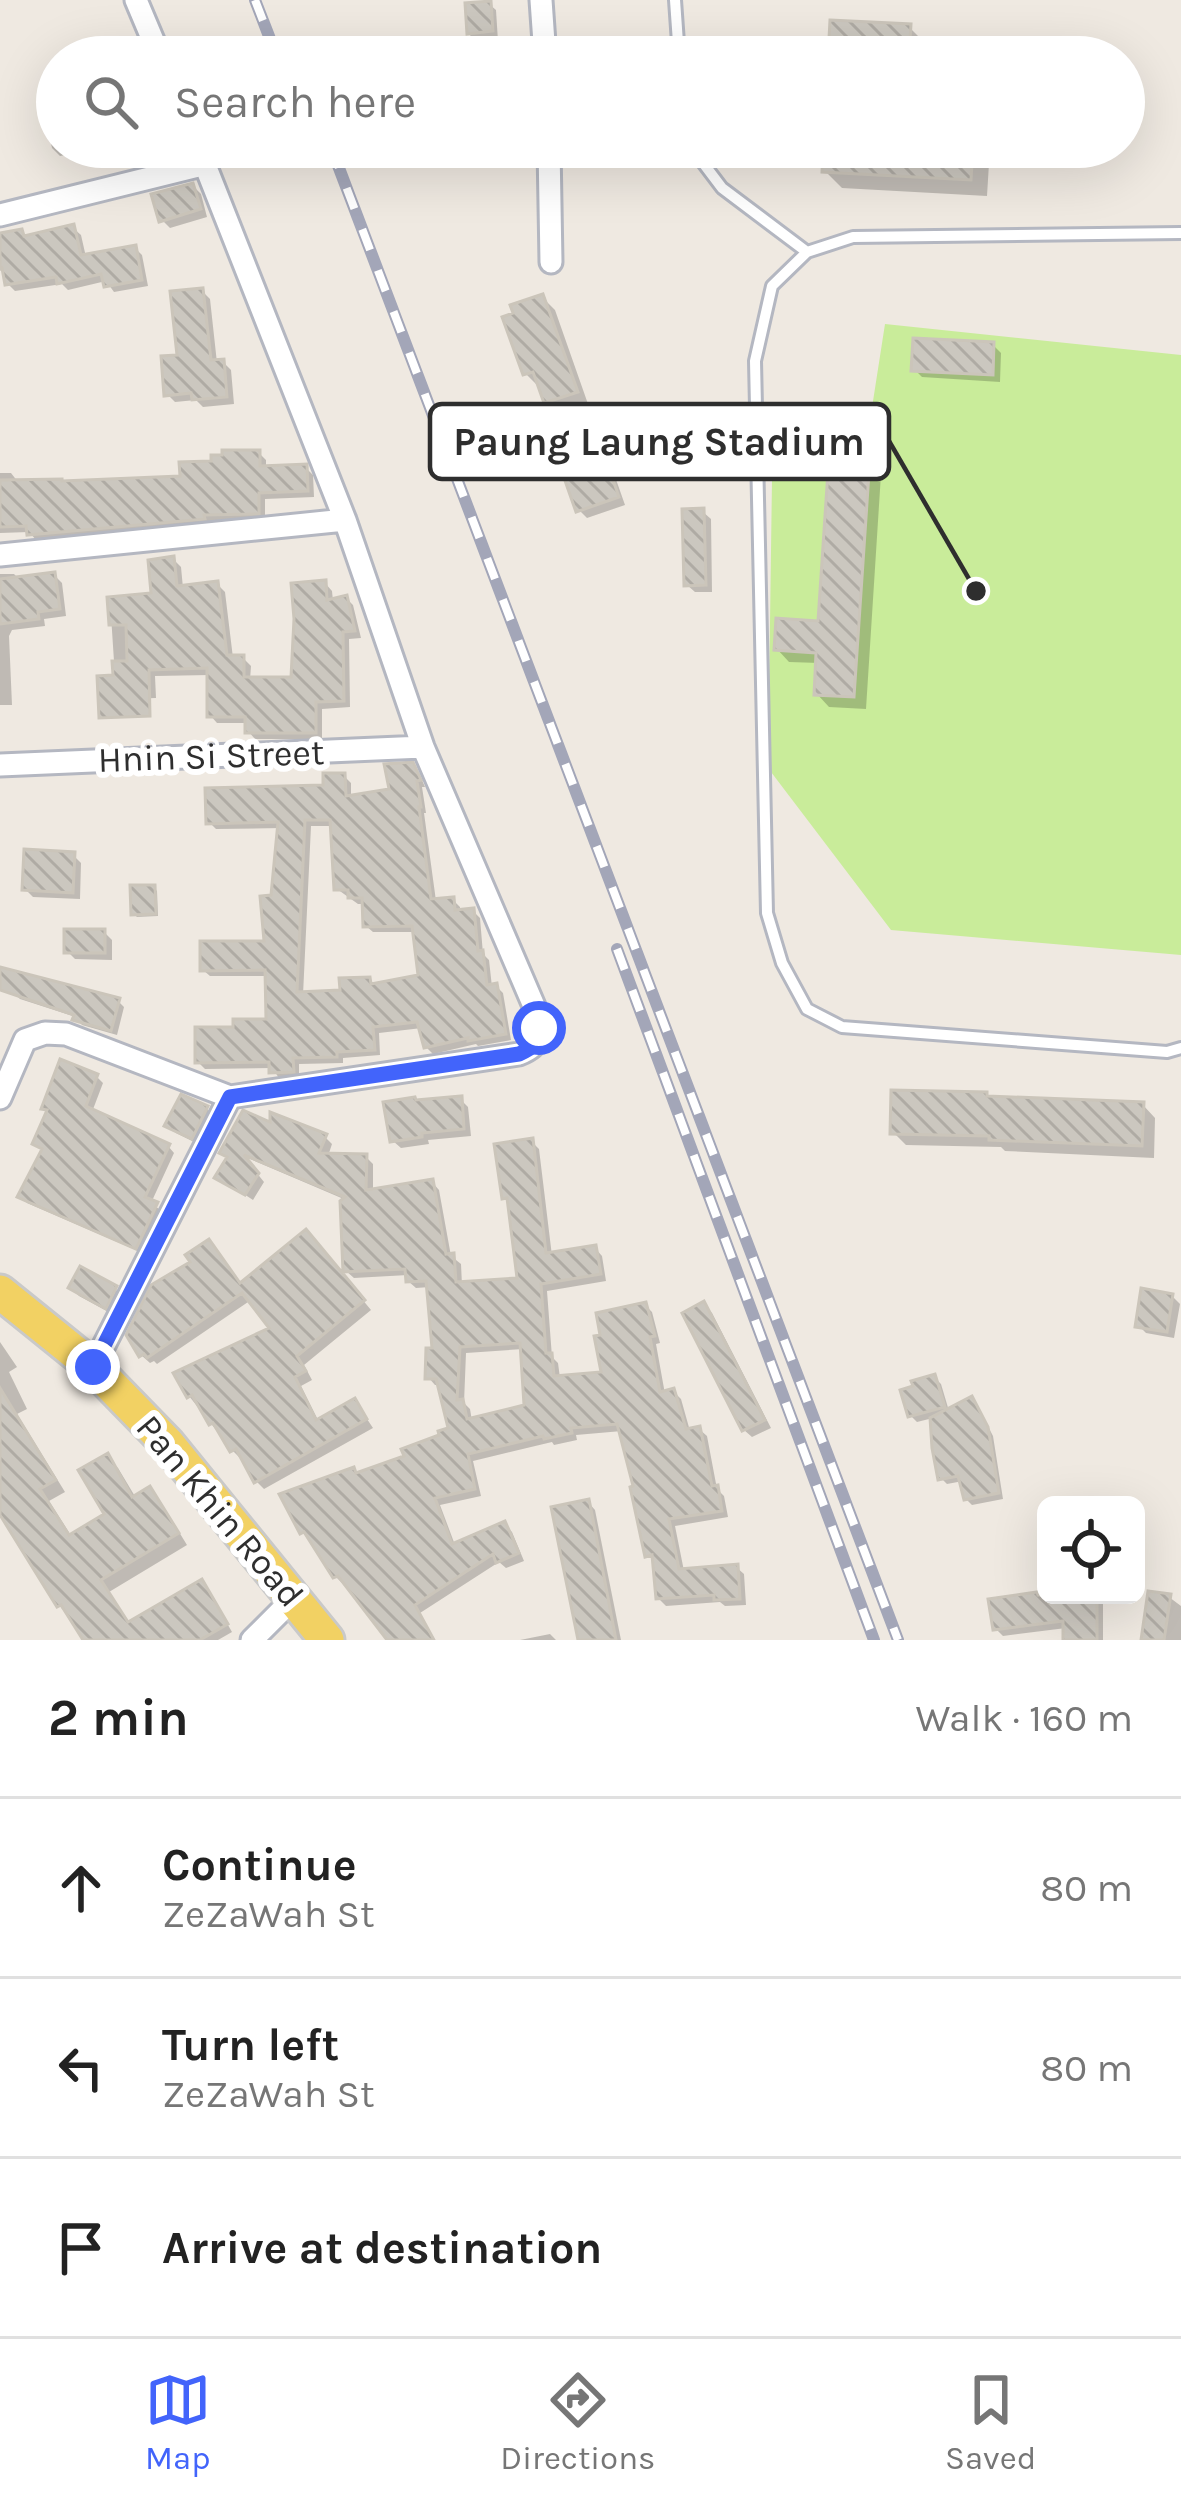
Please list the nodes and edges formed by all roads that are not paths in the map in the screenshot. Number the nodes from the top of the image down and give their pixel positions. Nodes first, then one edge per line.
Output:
1 (136, 0) edge
2 (542, 0) edge
3 (675, 0) edge
4 (151, 36) edge
5 (544, 36) edge
6 (678, 36) edge
7 (160, 168) edge
8 (207, 168) edge
9 (549, 168) edge
10 (707, 168) edge
11 (0, 214) edge
12 (1181, 233) edge
13 (807, 251) junction
14 (551, 262) dead end
15 (345, 520) junction
16 (0, 555) edge
17 (423, 747) junction
18 (0, 765) edge
19 (1181, 1048) edge
20 (230, 1097) junction
21 (0, 1099) edge
22 (0, 1292) edge
23 (93, 1367) junction
24 (294, 1598) junction
25 (252, 1640) edge
26 (327, 1640) edge

1 - 4 street
2 - 5 street
3 - 6 lane
7 - 11 street
8 - 15 street
9 - 14 street
10 - 13 lane
12 - 13 lane
13 - 19 lane
15 - 16 street
15 - 17 street
17 - 18 street, Hnin Si Street
17 - 20 street
20 - 21 street
20 - 23 street
22 - 23 main road, Pan Khin Road
23 - 24 main road, Pan Khin Road
24 - 25 street
24 - 26 main road, Pan Khin Road

